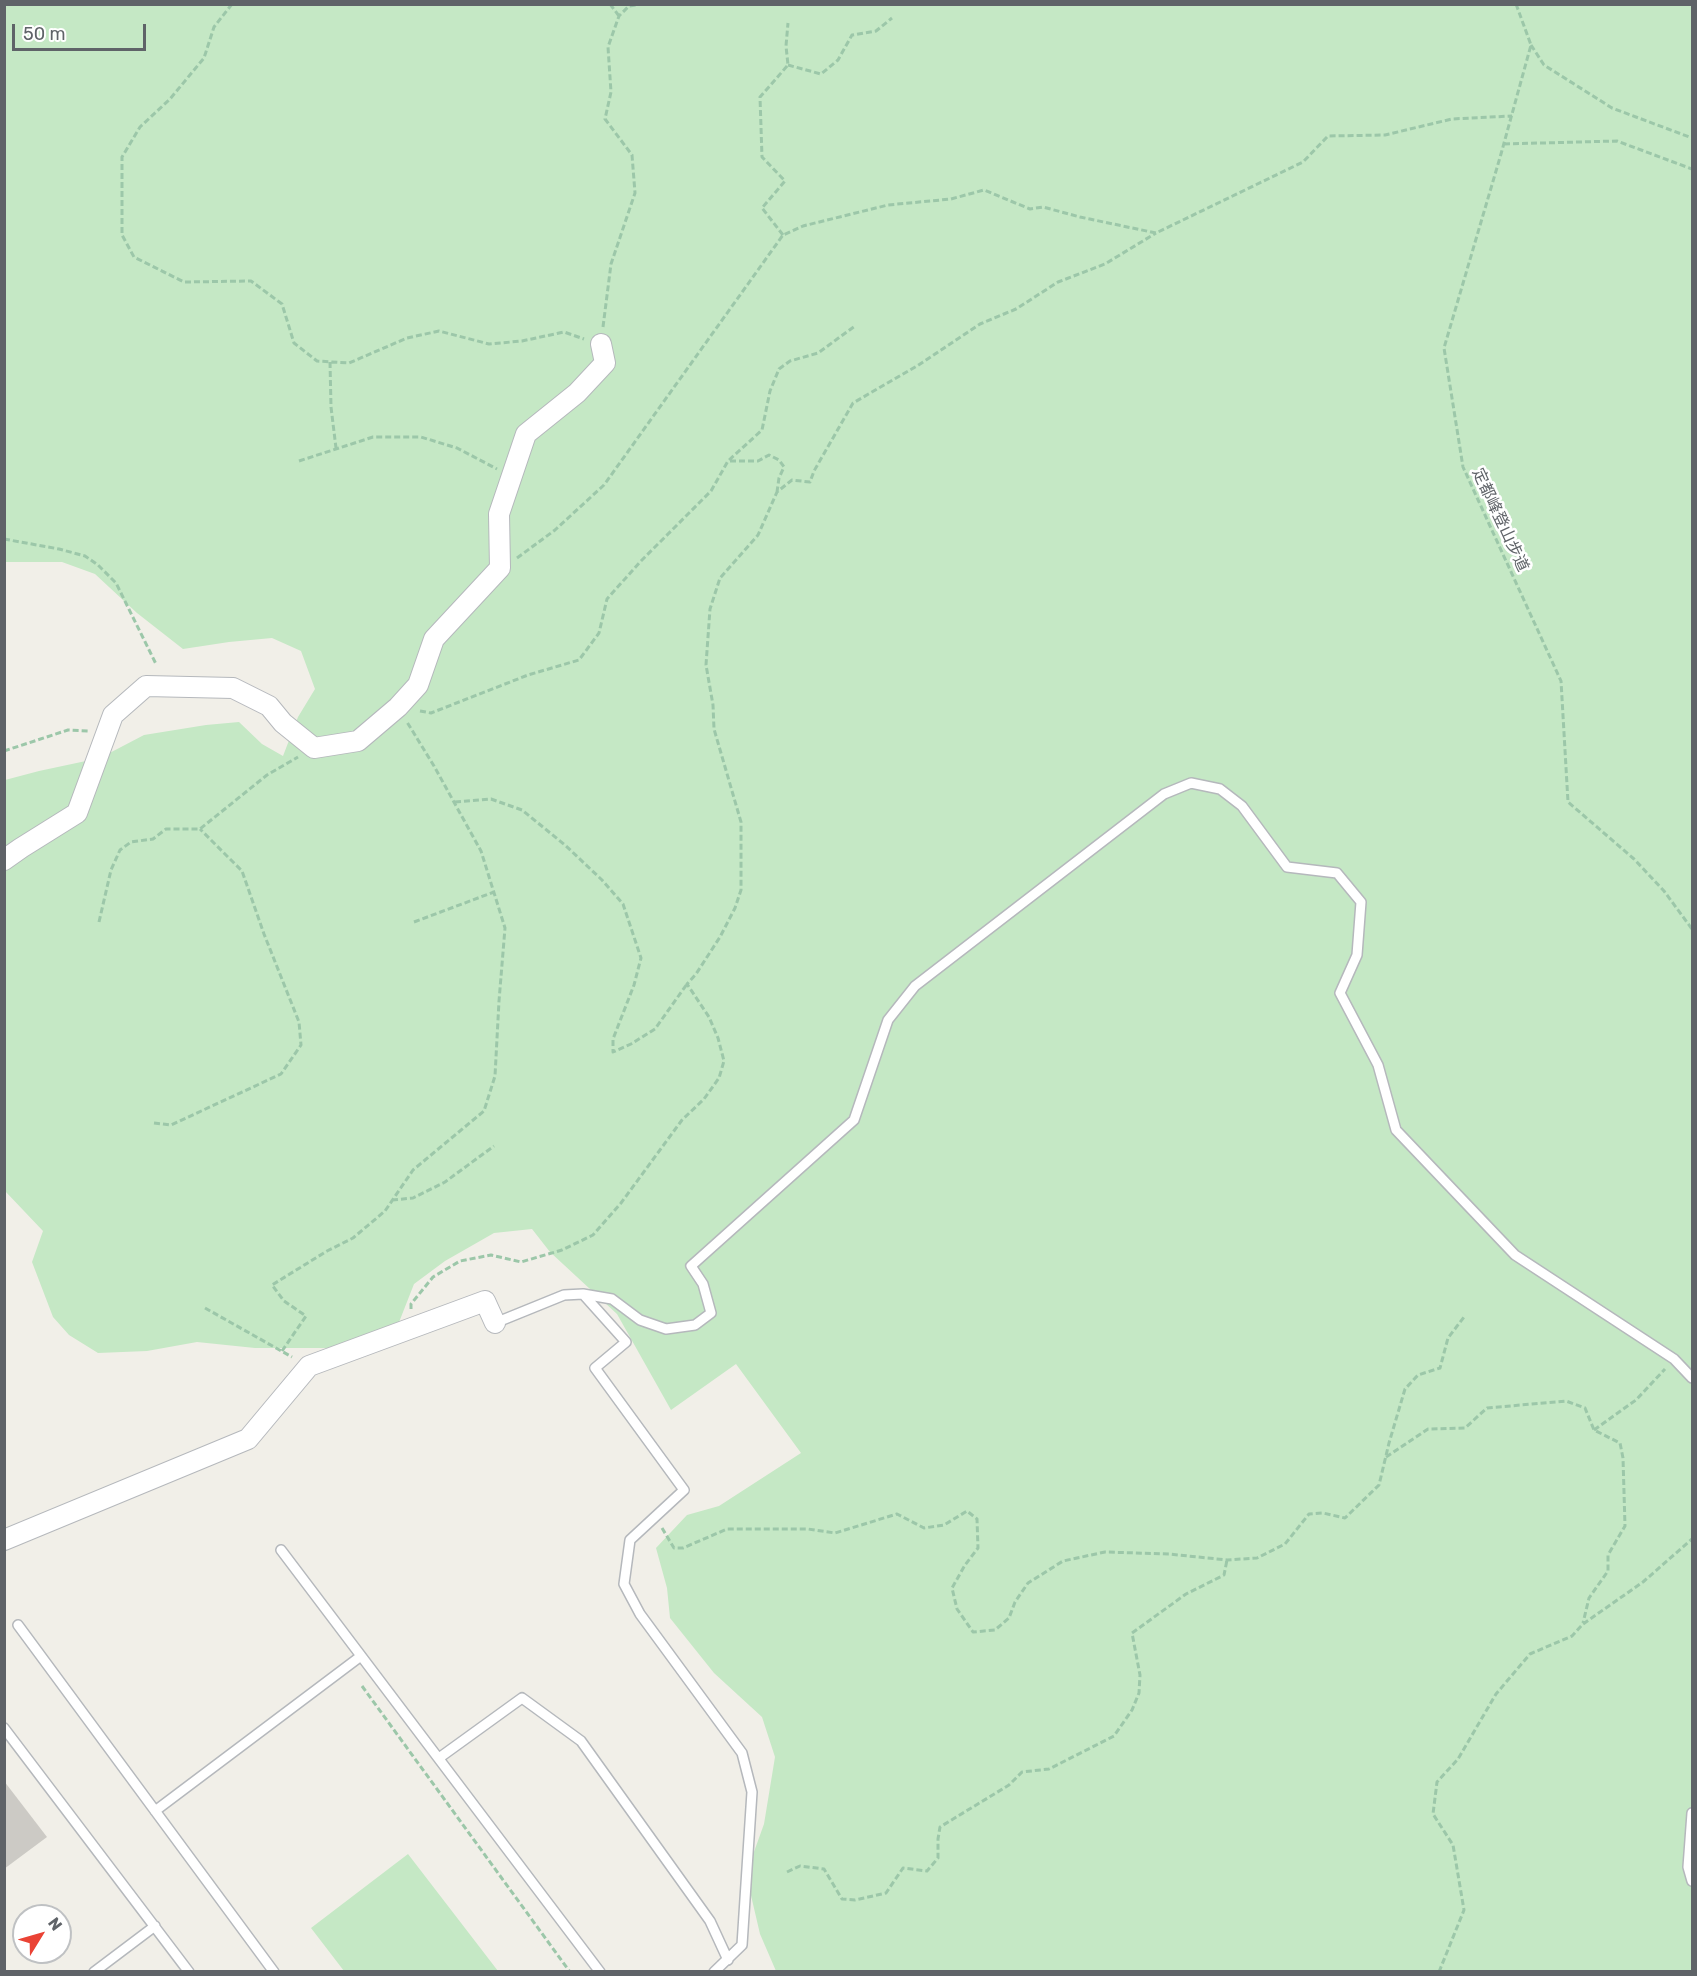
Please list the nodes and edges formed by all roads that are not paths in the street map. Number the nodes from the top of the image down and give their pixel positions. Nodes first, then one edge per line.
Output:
1 (601, 344) road end
2 (4, 860) edge
3 (583, 1294) junction
4 (495, 1323) joint
5 (1692, 1378) edge
6 (4, 1540) edge
7 (281, 1550) dead end
8 (18, 1625) dead end
9 (361, 1656) junction
10 (4, 1728) edge
11 (439, 1758) junction
12 (155, 1810) junction
13 (1692, 1813) edge
14 (1692, 1881) edge
15 (154, 1926) junction
16 (728, 1960) junction
17 (269, 1970) edge
18 (94, 1971) edge
19 (189, 1971) edge
20 (600, 1971) edge
21 (714, 1971) edge

1 - 2 street
3 - 4 lane
3 - 5 lane
3 - 16 lane
4 - 6 street
7 - 9 lane
8 - 12 lane
9 - 11 lane
9 - 12 lane
10 - 15 lane
11 - 16 lane
11 - 20 lane
12 - 17 lane
13 - 14 lane
15 - 18 lane
15 - 19 lane
16 - 21 lane

